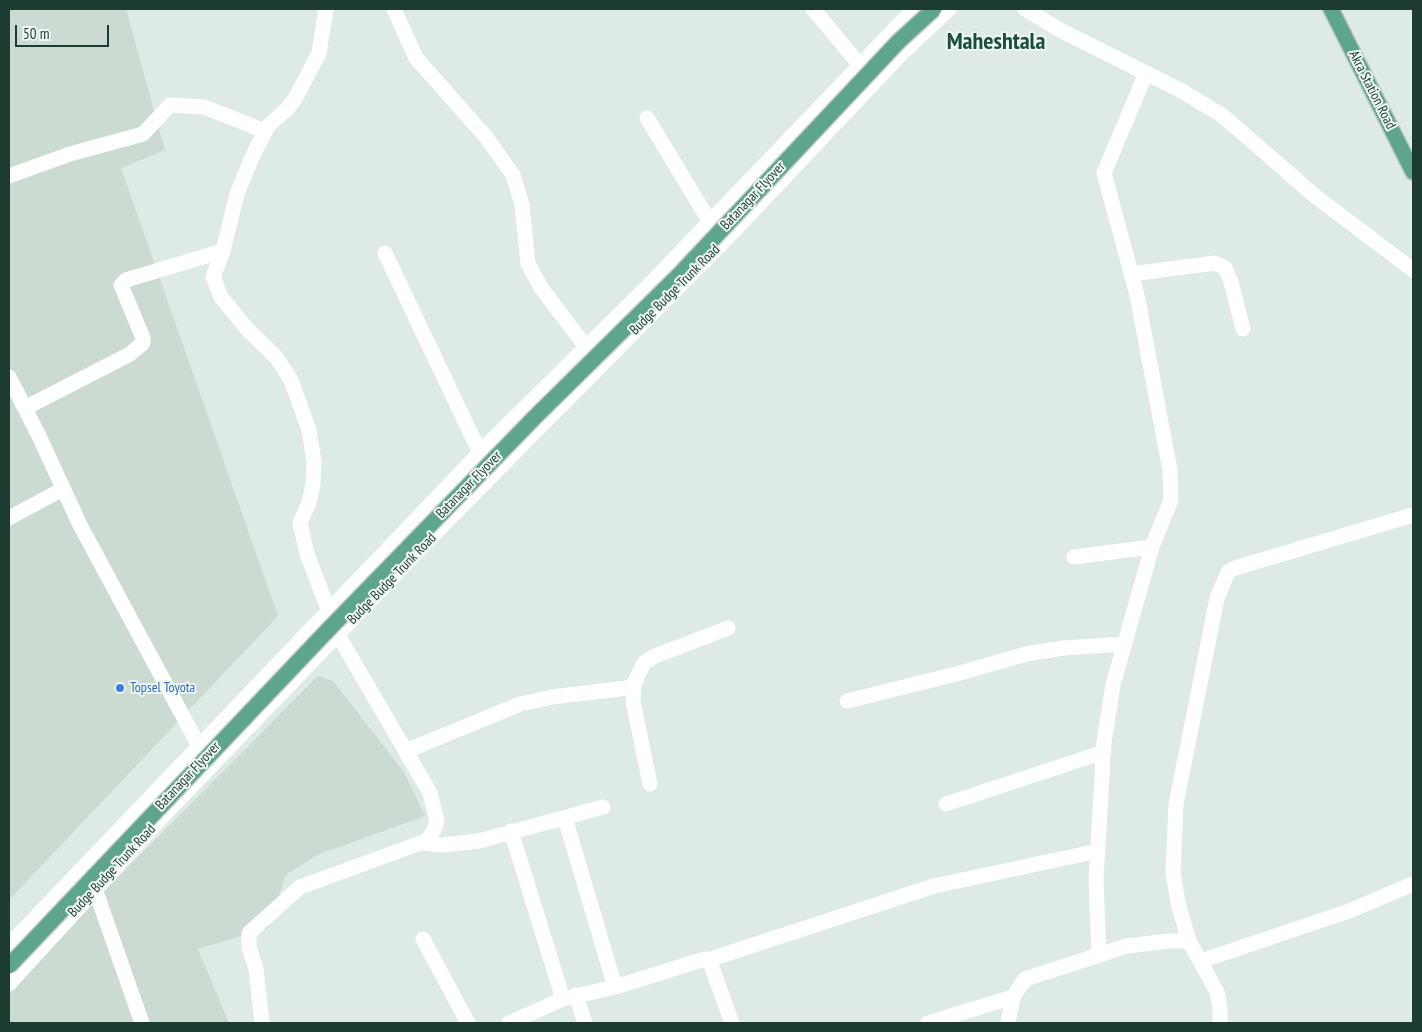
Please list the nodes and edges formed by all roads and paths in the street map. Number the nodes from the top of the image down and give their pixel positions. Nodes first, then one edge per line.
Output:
1 (326, 9) edge
2 (394, 9) edge
3 (813, 9) edge
4 (914, 9) edge
5 (934, 9) edge
6 (949, 9) edge
7 (1026, 9) edge
8 (1331, 9) edge
9 (860, 64) junction
10 (1146, 73) junction
11 (647, 118) dead end
12 (265, 131) junction
13 (1413, 172) edge
14 (9, 176) edge
15 (710, 222) junction
16 (223, 251) junction
17 (384, 252) dead end
18 (1413, 270) edge
19 (1131, 274) junction
20 (1243, 329) dead end
21 (586, 347) junction
22 (9, 378) edge
23 (25, 408) junction
24 (480, 453) junction
25 (63, 489) junction
26 (1413, 515) edge
27 (9, 518) edge
28 (1152, 547) junction
29 (1074, 557) dead end
30 (328, 611) junction
31 (728, 628) dead end
32 (338, 634) junction
33 (1124, 644) junction
34 (634, 684) junction
35 (847, 701) dead end
36 (199, 746) junction
37 (406, 751) junction
38 (1104, 752) junction
39 (650, 784) dead end
40 (946, 804) dead end
41 (602, 807) dead end
42 (565, 818) junction
43 (511, 831) junction
44 (421, 843) junction
45 (1098, 851) junction
46 (1413, 884) edge
47 (95, 889) junction
48 (423, 939) dead end
49 (1189, 941) junction
50 (9, 946) edge
51 (1098, 955) junction
52 (708, 960) junction
53 (1201, 961) junction
54 (9, 966) edge
55 (9, 984) edge
56 (615, 987) junction
57 (570, 997) junction
58 (1013, 997) junction
59 (142, 1023) edge
60 (262, 1023) edge
61 (468, 1023) edge
62 (509, 1023) edge
63 (585, 1023) edge
64 (732, 1023) edge
65 (928, 1023) edge
66 (1008, 1023) edge
67 (1220, 1023) edge

1 - 12 street
2 - 21 street
3 - 9 street
4 - 9 street, Budge Budge Trunk Road
5 - 54 main road, Batanagar Flyover, bridge
6 - 32 street, Budge Budge Trunk Road
7 - 10 street
8 - 13 main road, Akra Station Road
9 - 15 street, Budge Budge Trunk Road
10 - 18 street
10 - 19 street
11 - 15 street
12 - 14 street
12 - 16 street
15 - 21 street, Budge Budge Trunk Road
16 - 23 street
16 - 30 street
17 - 24 street
19 - 20 street
19 - 28 street
21 - 24 street, Budge Budge Trunk Road
22 - 23 street
23 - 25 street
24 - 30 street, Budge Budge Trunk Road
25 - 27 street
25 - 36 street
26 - 49 street
28 - 29 street
28 - 33 street
30 - 32 street
30 - 36 street, Budge Budge Trunk Road
31 - 34 street
32 - 37 street
32 - 47 street, Budge Budge Trunk Road
33 - 35 street
33 - 38 street
34 - 37 street
34 - 39 street
36 - 50 street, Budge Budge Trunk Road
37 - 44 street
38 - 40 street
38 - 45 street
41 - 42 street
42 - 43 street
42 - 56 street
43 - 44 street
43 - 57 street
44 - 60 street
45 - 51 street
45 - 52 street
46 - 53 street
47 - 55 street, Budge Budge Trunk Road
47 - 59 street
48 - 61 street
49 - 51 street
49 - 53 street
51 - 58 street
52 - 56 street
52 - 64 street
53 - 67 street
56 - 57 street
57 - 62 street
57 - 63 street
58 - 65 street
58 - 66 street

